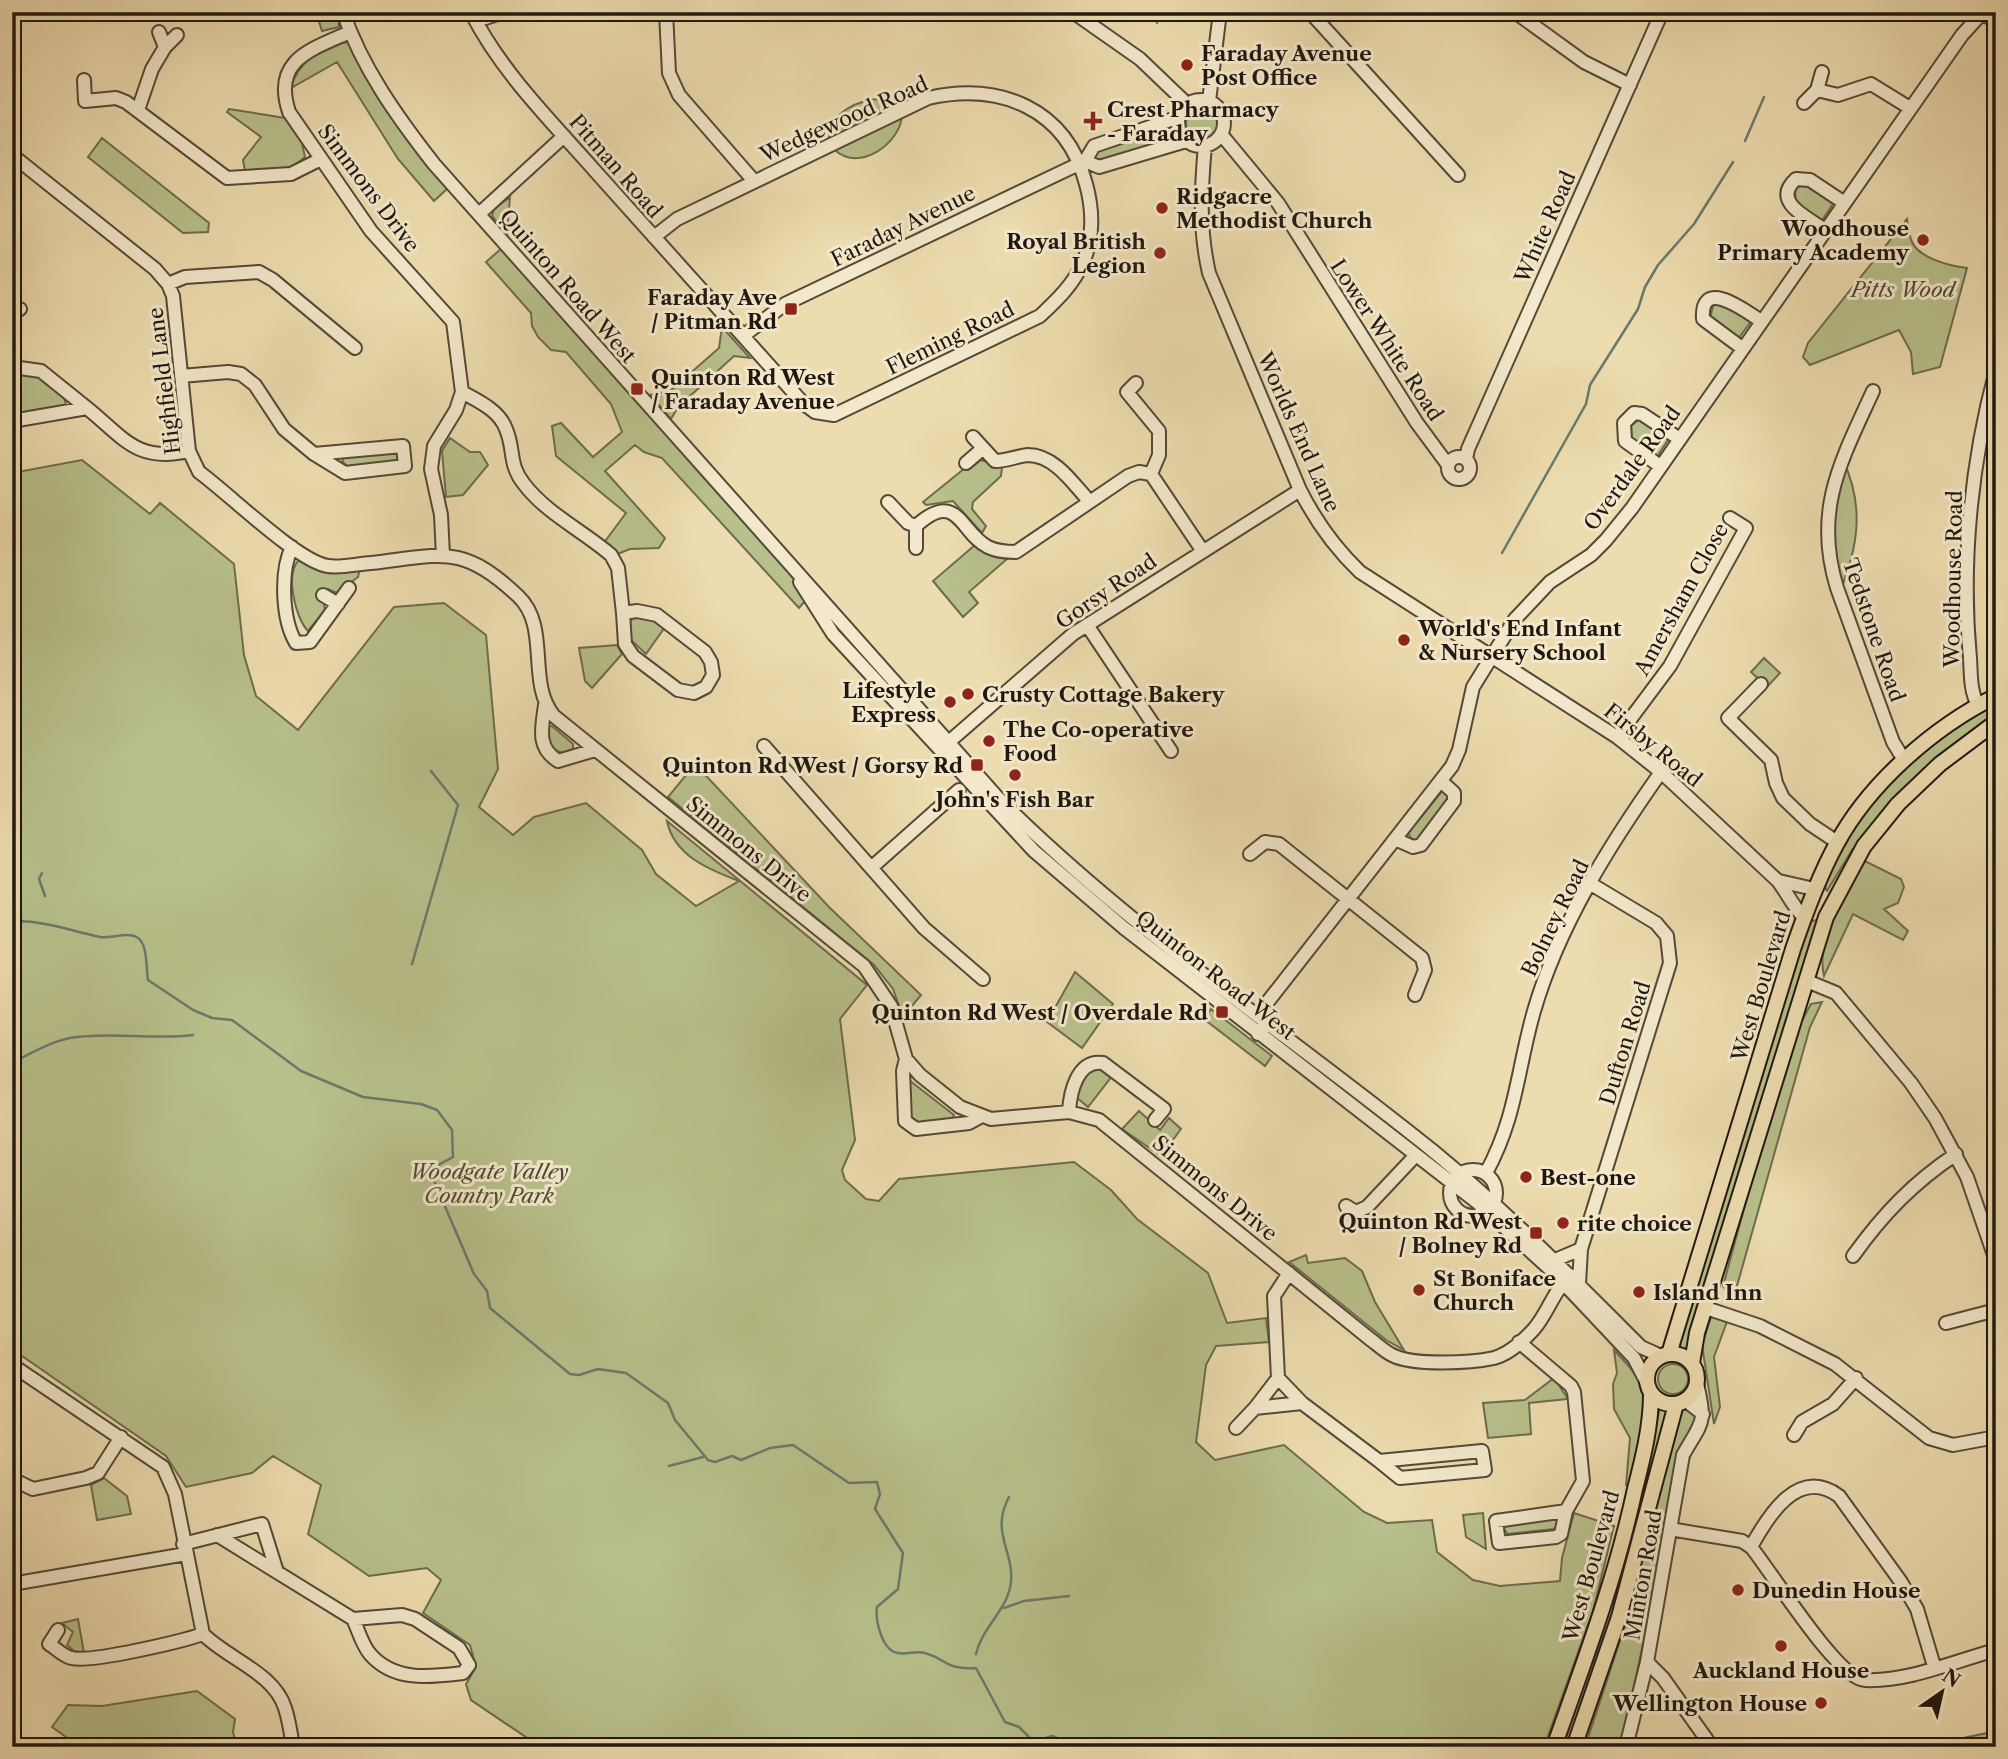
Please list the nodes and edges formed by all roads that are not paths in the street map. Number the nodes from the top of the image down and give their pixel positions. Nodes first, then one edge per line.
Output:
1 (343, 12) edge
2 (504, 12) edge
3 (666, 12) edge
4 (726, 12) edge
5 (762, 12) edge
6 (1073, 12) edge
7 (1220, 12) edge
8 (1310, 12) edge
9 (1515, 12) edge
10 (1662, 12) edge
11 (1982, 12) edge
12 (474, 17) edge
13 (1996, 22) edge
14 (350, 32) junction
15 (159, 33) dead end
16 (177, 34) dead end
17 (165, 47) junction
18 (1822, 72) dead end
19 (84, 80) dead end
20 (1629, 85) junction
21 (1817, 90) junction
22 (1209, 101) junction
23 (1804, 103) dead end
24 (1187, 104) junction
25 (1910, 108) junction
26 (138, 110) junction
27 (1179, 117) junction
28 (1221, 134) junction
29 (564, 136) junction
30 (1186, 141) junction
31 (1205, 145) junction
32 (12, 155) edge
33 (321, 159) junction
34 (1083, 162) junction
35 (1458, 175) dead end
36 (754, 181) junction
37 (1843, 202) junction
38 (479, 214) junction
39 (1825, 230) junction
40 (654, 237) junction
41 (168, 284) junction
42 (1760, 321) junction
43 (743, 336) junction
44 (355, 348) dead end
45 (1742, 348) junction
46 (12, 367) edge
47 (1996, 370) edge
48 (181, 376) junction
49 (1136, 383) dead end
50 (1873, 391) dead end
51 (462, 392) junction
52 (88, 408) junction
53 (12, 421) edge
54 (972, 437) dead end
55 (1678, 438) junction
56 (981, 450) junction
57 (189, 451) junction
58 (314, 454) junction
59 (1466, 459) junction
60 (966, 463) dead end
61 (1448, 465) junction
62 (1660, 466) junction
63 (1151, 474) junction
64 (1300, 490) junction
65 (888, 502) dead end
66 (1090, 502) junction
67 (1730, 518) dead end
68 (916, 526) junction
69 (292, 547) junction
70 (916, 548) dead end
71 (1202, 550) junction
72 (443, 556) junction
73 (791, 566) junction
74 (349, 588) dead end
75 (323, 595) dead end
76 (338, 604) junction
77 (623, 612) junction
78 (1087, 625) junction
79 (1491, 655) junction
80 (1761, 684) dead end
81 (1996, 696) edge
82 (545, 705) junction
83 (1978, 705) junction
84 (1996, 723) edge
85 (1617, 737) junction
86 (947, 744) junction
87 (764, 746) dead end
88 (595, 750) junction
89 (1171, 751) dead end
90 (948, 760) junction
91 (1904, 761) junction
92 (957, 771) junction
93 (1661, 772) junction
94 (975, 774) junction
95 (1442, 782) junction
96 (958, 790) junction
97 (980, 795) junction
98 (1396, 840) junction
99 (1837, 842) junction
100 (1864, 846) junction
101 (1250, 854) dead end
102 (871, 868) junction
103 (1778, 881) junction
104 (1591, 884) junction
105 (1812, 892) junction
106 (1347, 900) junction
107 (1794, 901) junction
108 (1804, 917) junction
109 (1826, 917) junction
110 (983, 979) dead end
111 (1807, 981) junction
112 (1415, 995) dead end
113 (1266, 1004) junction
114 (1242, 1013) junction
115 (1262, 1028) junction
116 (906, 1059) junction
117 (1069, 1112) junction
118 (980, 1117) junction
119 (1156, 1120) dead end
120 (1956, 1154) junction
121 (1416, 1156) junction
122 (1486, 1173) junction
123 (1456, 1178) junction
124 (1346, 1206) dead end
125 (1491, 1207) junction
126 (1581, 1249) junction
127 (1853, 1256) dead end
128 (1555, 1260) junction
129 (1996, 1261) edge
130 (1289, 1273) junction
131 (1570, 1280) junction
132 (1706, 1308) junction
133 (1996, 1310) edge
134 (1946, 1324) dead end
135 (1519, 1342) junction
136 (1665, 1354) junction
137 (1692, 1363) junction
138 (12, 1365) edge
139 (1278, 1378) junction
140 (1856, 1378) junction
141 (1697, 1384) junction
142 (1649, 1389) junction
143 (1680, 1402) junction
144 (1302, 1403) junction
145 (1255, 1408) junction
146 (1703, 1414) junction
147 (1236, 1428) dead end
148 (1794, 1435) dead end
149 (121, 1437) junction
150 (1996, 1437) edge
151 (1378, 1461) junction
152 (12, 1479) edge
153 (1566, 1511) junction
154 (1671, 1529) junction
155 (217, 1535) junction
156 (1751, 1547) junction
157 (185, 1549) junction
158 (277, 1572) junction
159 (12, 1584) edge
160 (353, 1619) junction
161 (58, 1630) dead end
162 (204, 1634) junction
163 (1996, 1650) edge
164 (1647, 1662) junction
165 (1934, 1667) junction
166 (12, 1737) edge
167 (20, 1747) edge
168 (293, 1747) edge
169 (1554, 1747) edge
170 (1574, 1747) edge
171 (1626, 1747) edge
172 (1712, 1747) edge

1 - 14 street, Quinton Road West
2 - 12 street
3 - 36 street
4 - 5 street
6 - 24 street
7 - 22 street
8 - 35 street
9 - 20 street
10 - 20 street, White Road
11 - 13 street
11 - 25 street, Overdale Road
12 - 29 street, Pitman Road
14 - 33 street, Simmons Drive
14 - 38 street, Quinton Road West
15 - 17 street
16 - 17 street
17 - 26 street
18 - 21 street
19 - 26 street
20 - 59 street, White Road
21 - 23 street
21 - 25 street
22 - 24 street
22 - 28 street
24 - 27 street
25 - 37 street, Overdale Road
26 - 33 street
27 - 30 street
27 - 34 street, Faraday Avenue
28 - 31 street
28 - 61 street, Lower White Road
29 - 38 street
29 - 40 street, Pitman Road
30 - 31 street
30 - 34 street, Faraday Avenue
31 - 64 street, Worlds End Lane
32 - 41 street, Highfield Lane
33 - 51 street, Simmons Drive
34 - 36 street, Wedgewood Road
34 - 43 street, Faraday Avenue
34 - 43 street, Fleming Road
36 - 40 street, Wedgewood Road
37 - 39 street, Overdale Road
37 - 39 street
38 - 73 street, Quinton Road West
39 - 42 street, Overdale Road
40 - 43 street, Pitman Road
41 - 44 street
41 - 48 street, Highfield Lane
42 - 45 street, Overdale Road
42 - 45 street
45 - 55 street, Overdale Road
46 - 52 street
47 - 83 street, Woodhouse Road
48 - 57 street, Highfield Lane
48 - 58 street
49 - 63 street
50 - 91 street, Tedstone Road
51 - 72 street
51 - 77 street
52 - 53 street
52 - 57 street
54 - 56 street
55 - 62 street, Overdale Road
55 - 62 street
56 - 60 street
56 - 66 street
57 - 69 street, Highfield Lane
58 - 58 street
59 - 61 street
59 - 61 street, White Road
62 - 79 street, Overdale Road
63 - 66 street
63 - 71 street
64 - 71 street, Gorsy Road
64 - 79 street, Worlds End Lane
65 - 68 street
66 - 68 street
67 - 85 street, Amersham Close
68 - 70 street
69 - 72 street, Highfield Lane
69 - 76 street
71 - 78 street, Gorsy Road
72 - 82 street
73 - 86 street, Quinton Road West
73 - 90 street, Quinton Road West
74 - 76 street
75 - 76 street
77 - 77 street
78 - 86 street, Gorsy Road
78 - 89 street
79 - 85 street, Firsby Road
79 - 95 street, Overdale Road
80 - 99 street
81 - 83 main road, West Boulevard
82 - 88 street, Simmons Drive
82 - 88 street
83 - 91 main road, West Boulevard
84 - 100 main road, West Boulevard
85 - 93 street, Firsby Road
86 - 90 street
86 - 94 street, Quinton Road West
87 - 102 street
88 - 116 street, Simmons Drive
90 - 92 street, Quinton Road West
91 - 99 main road, West Boulevard
92 - 96 street
92 - 97 street, Quinton Road West
93 - 103 street, Firsby Road
93 - 104 street, Bolney Road
94 - 97 street
94 - 114 street, Quinton Road West
95 - 98 street, Overdale Road
95 - 98 street
96 - 97 street
96 - 102 street
97 - 114 street, Quinton Road West
98 - 106 street, Overdale Road
99 - 105 main road, West Boulevard
100 - 105 main road
100 - 109 main road, West Boulevard
101 - 106 street
102 - 110 street
103 - 105 street, Firsby Road
103 - 107 street, Firsby Road
104 - 122 street, Bolney Road
104 - 126 street, Dufton Road
105 - 107 street
105 - 108 main road, West Boulevard
105 - 109 main road
106 - 112 street
106 - 113 street, Overdale Road
107 - 108 street, Firsby Road
108 - 136 main road, West Boulevard
109 - 111 main road, West Boulevard
111 - 120 street
111 - 132 main road, West Boulevard
113 - 114 street
113 - 115 street
114 - 115 street, Quinton Road West
115 - 121 street, Quinton Road West
115 - 123 street, Quinton Road West
116 - 118 street, Simmons Drive
116 - 118 street, Simmons Drive
117 - 118 street, Simmons Drive
117 - 119 street
117 - 130 street, Simmons Drive
120 - 127 street
120 - 129 street
121 - 123 street, Quinton Road West
121 - 124 street
122 - 123 street
122 - 125 street
123 - 125 street, Quinton Road West
123 - 125 street
125 - 128 street, Quinton Road West
125 - 131 street, Quinton Road West
126 - 128 street
126 - 131 street, Dufton Road
128 - 131 street, Quinton Road West
130 - 135 street, Simmons Drive
130 - 139 street
131 - 135 street
131 - 136 street, Quinton Road West
131 - 142 street, Quinton Road West
132 - 137 main road, West Boulevard
132 - 140 street
133 - 134 street
135 - 153 street
136 - 137 main road
136 - 142 main road
137 - 141 main road
138 - 149 street
139 - 144 street
139 - 145 street
140 - 148 street
140 - 150 street
141 - 143 main road
141 - 146 street
142 - 143 main road
142 - 169 main road, West Boulevard
143 - 146 street
143 - 170 main road, West Boulevard
144 - 145 street
144 - 151 street
145 - 147 street
146 - 154 street, Minton Road
149 - 152 street
149 - 157 street
151 - 151 street
153 - 153 street
154 - 156 street
154 - 164 street, Minton Road
155 - 157 street
155 - 158 street
155 - 158 street
156 - 165 street
156 - 165 street
157 - 159 street
157 - 162 street
158 - 160 street
160 - 160 street
161 - 162 street
162 - 168 street
163 - 165 street
164 - 171 street, Minton Road
164 - 172 street
166 - 167 street

